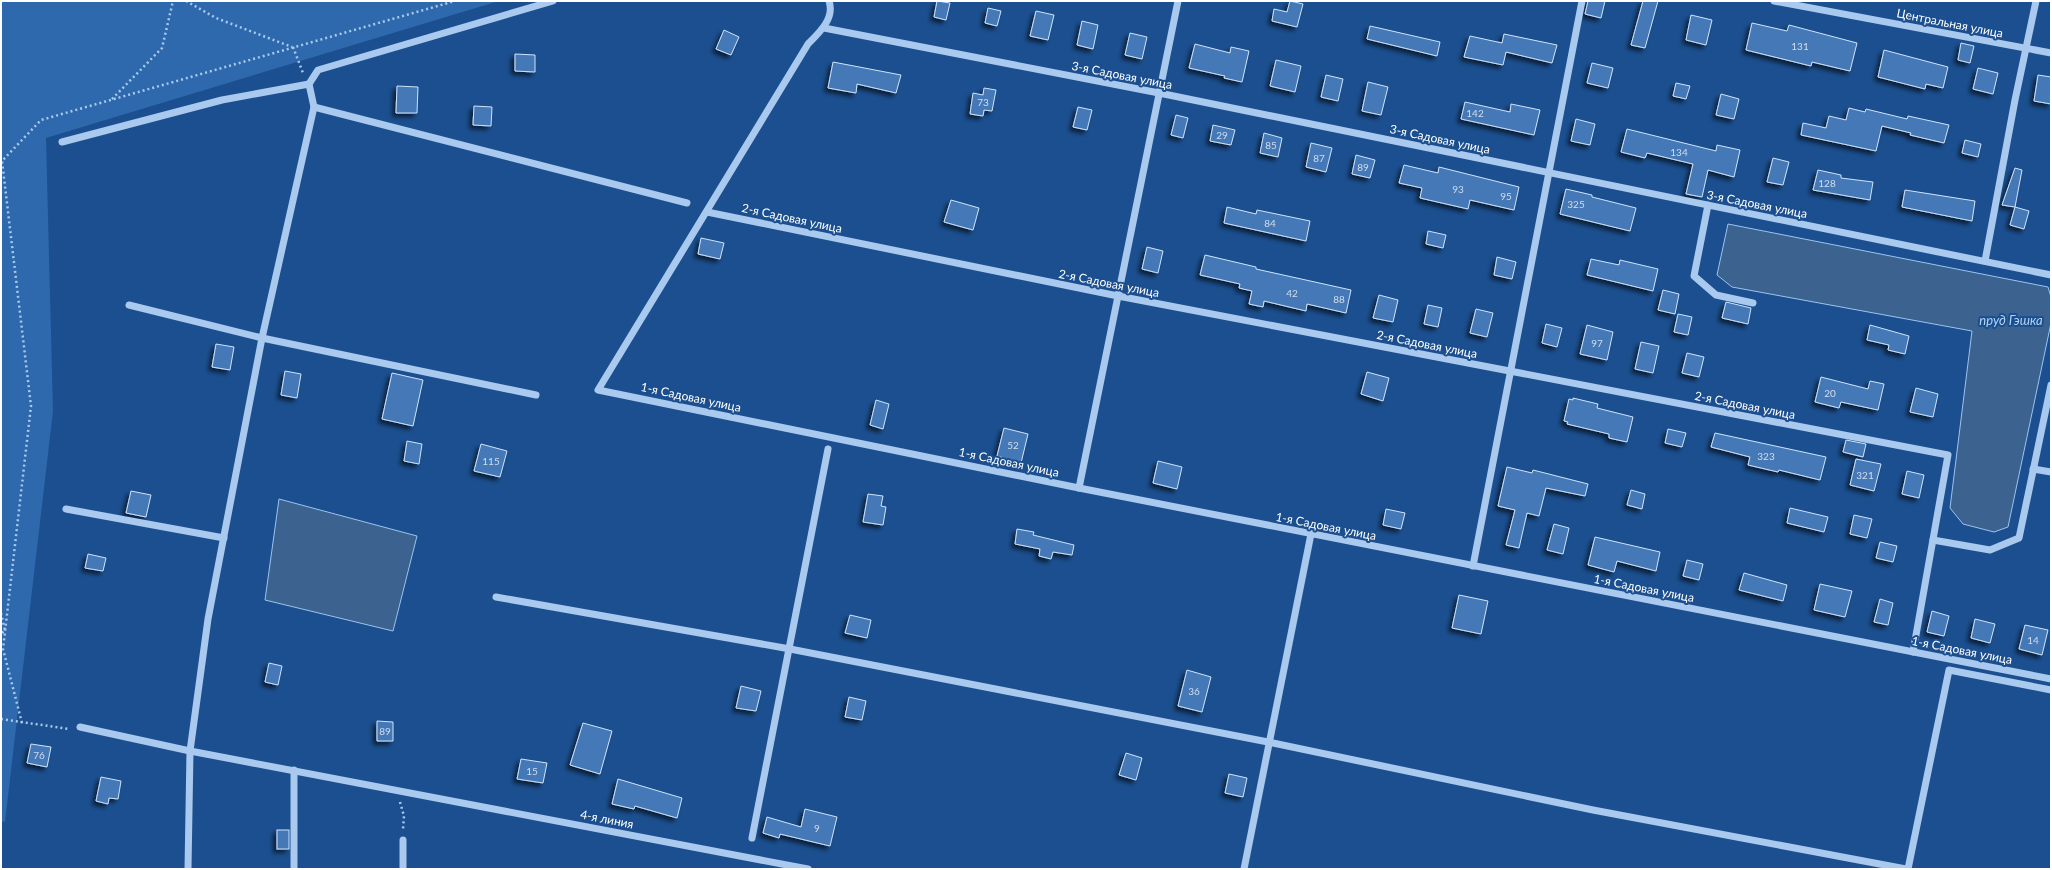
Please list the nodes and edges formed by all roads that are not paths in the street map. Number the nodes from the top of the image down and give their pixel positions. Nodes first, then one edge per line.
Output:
1 (553, 1) edge
2 (829, 1) edge
3 (1178, 1) edge
4 (1582, 1) edge
5 (1774, 1) edge
6 (2036, 1) edge
7 (824, 28) junction
8 (2027, 49) junction
9 (2051, 53) edge
10 (308, 82) junction
11 (1159, 93) junction
12 (314, 107) junction
13 (62, 142) dead end
14 (1548, 173) junction
15 (687, 203) dead end
16 (1708, 206) junction
17 (707, 212) junction
18 (1985, 262) junction
19 (2051, 275) edge
20 (1118, 296) junction
21 (1753, 303) dead end
22 (129, 305) dead end
23 (262, 338) junction
24 (1511, 371) junction
25 (2051, 385) edge
26 (536, 395) dead end
27 (828, 449) dead end
28 (2033, 469) junction
29 (2051, 472) edge
30 (1079, 488) junction
31 (66, 508) dead end
32 (1310, 534) junction
33 (224, 538) junction
34 (1933, 540) junction
35 (1473, 566) junction
36 (496, 597) dead end
37 (790, 649) junction
38 (1913, 652) junction
39 (2051, 679) edge
40 (2051, 690) edge
41 (78, 728) road end
42 (1268, 742) junction
43 (190, 751) junction
44 (294, 770) junction
45 (752, 838) dead end
46 (403, 840) road end
47 (188, 869) edge
48 (294, 869) edge
49 (403, 869) edge
50 (808, 869) edge
51 (1244, 869) edge
52 (1907, 869) edge

1 - 10 street
2 - 7 street
3 - 11 street
4 - 14 street
5 - 8 street, Центральная улица
6 - 8 street
7 - 11 street, 3-я Садовая улица
7 - 17 street
8 - 9 street, Центральная улица
8 - 18 street
10 - 12 street
10 - 13 street
11 - 14 street, 3-я Садовая улица
11 - 20 street
12 - 15 street
12 - 23 street
14 - 16 street, 3-я Садовая улица
14 - 24 street
16 - 18 street, 3-я Садовая улица
16 - 21 street
17 - 20 street, 2-я Садовая улица
17 - 30 street, 1-я Садовая улица
18 - 19 street, 3-я Садовая улица
20 - 24 street, 2-я Садовая улица
20 - 30 street
22 - 23 street
23 - 26 street
23 - 33 street
24 - 34 street, 2-я Садовая улица
24 - 35 street
25 - 28 street
27 - 37 street
28 - 29 street
28 - 34 street
30 - 32 street, 1-я Садовая улица
31 - 33 street
32 - 35 street, 1-я Садовая улица
32 - 42 street
33 - 43 street
34 - 38 street, 2-я Садовая улица
35 - 38 street, 1-я Садовая улица
36 - 37 street
37 - 42 street
37 - 45 street
38 - 39 street, 1-я Садовая улица
40 - 52 street
41 - 43 street, 4-я линия
42 - 51 street
42 - 52 street
43 - 44 street, 4-я линия
43 - 47 street
44 - 48 street
44 - 50 street, 4-я линия
46 - 49 street

